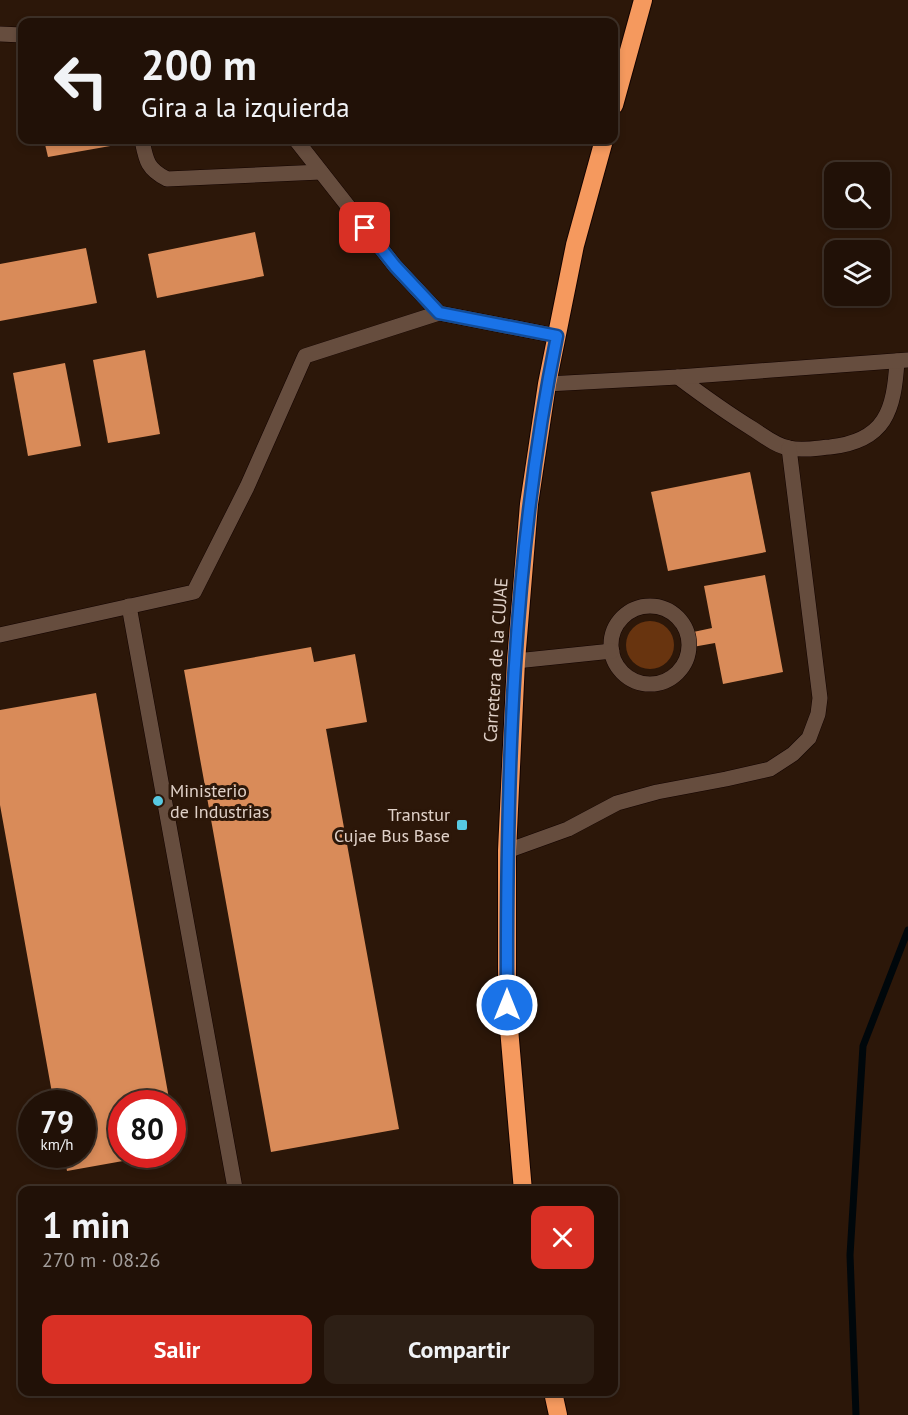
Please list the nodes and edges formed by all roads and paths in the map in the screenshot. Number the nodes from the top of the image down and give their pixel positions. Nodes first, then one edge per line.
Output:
1 (643, 0) edge
2 (0, 34) edge
3 (18, 34) edge
4 (618, 91) edge
5 (143, 144) edge
6 (299, 144) edge
7 (603, 144) edge
8 (321, 172) junction
9 (439, 313) junction
10 (557, 336) junction
11 (902, 361) edge
12 (678, 377) junction
13 (547, 384) junction
14 (789, 448) junction
15 (129, 606) junction
16 (0, 635) edge
17 (612, 651) junction
18 (516, 661) junction
19 (507, 851) junction
20 (235, 1186) edge
21 (523, 1186) edge
22 (554, 1396) edge
23 (558, 1415) edge

1 - 4 highway
2 - 3 street
5 - 8 street
6 - 8 street
7 - 10 highway, Carretera de la CUJAE
8 - 9 street
9 - 10 street
9 - 15 street
10 - 13 highway, Carretera de la CUJAE
11 - 12 street
11 - 14 street
12 - 13 street
12 - 14 street
13 - 18 highway, Carretera de la CUJAE
14 - 19 street
15 - 16 street
15 - 20 street
17 - 17 street
17 - 18 street
18 - 19 highway, Carretera de la CUJAE
19 - 21 highway, Carretera de la CUJAE
22 - 23 highway

